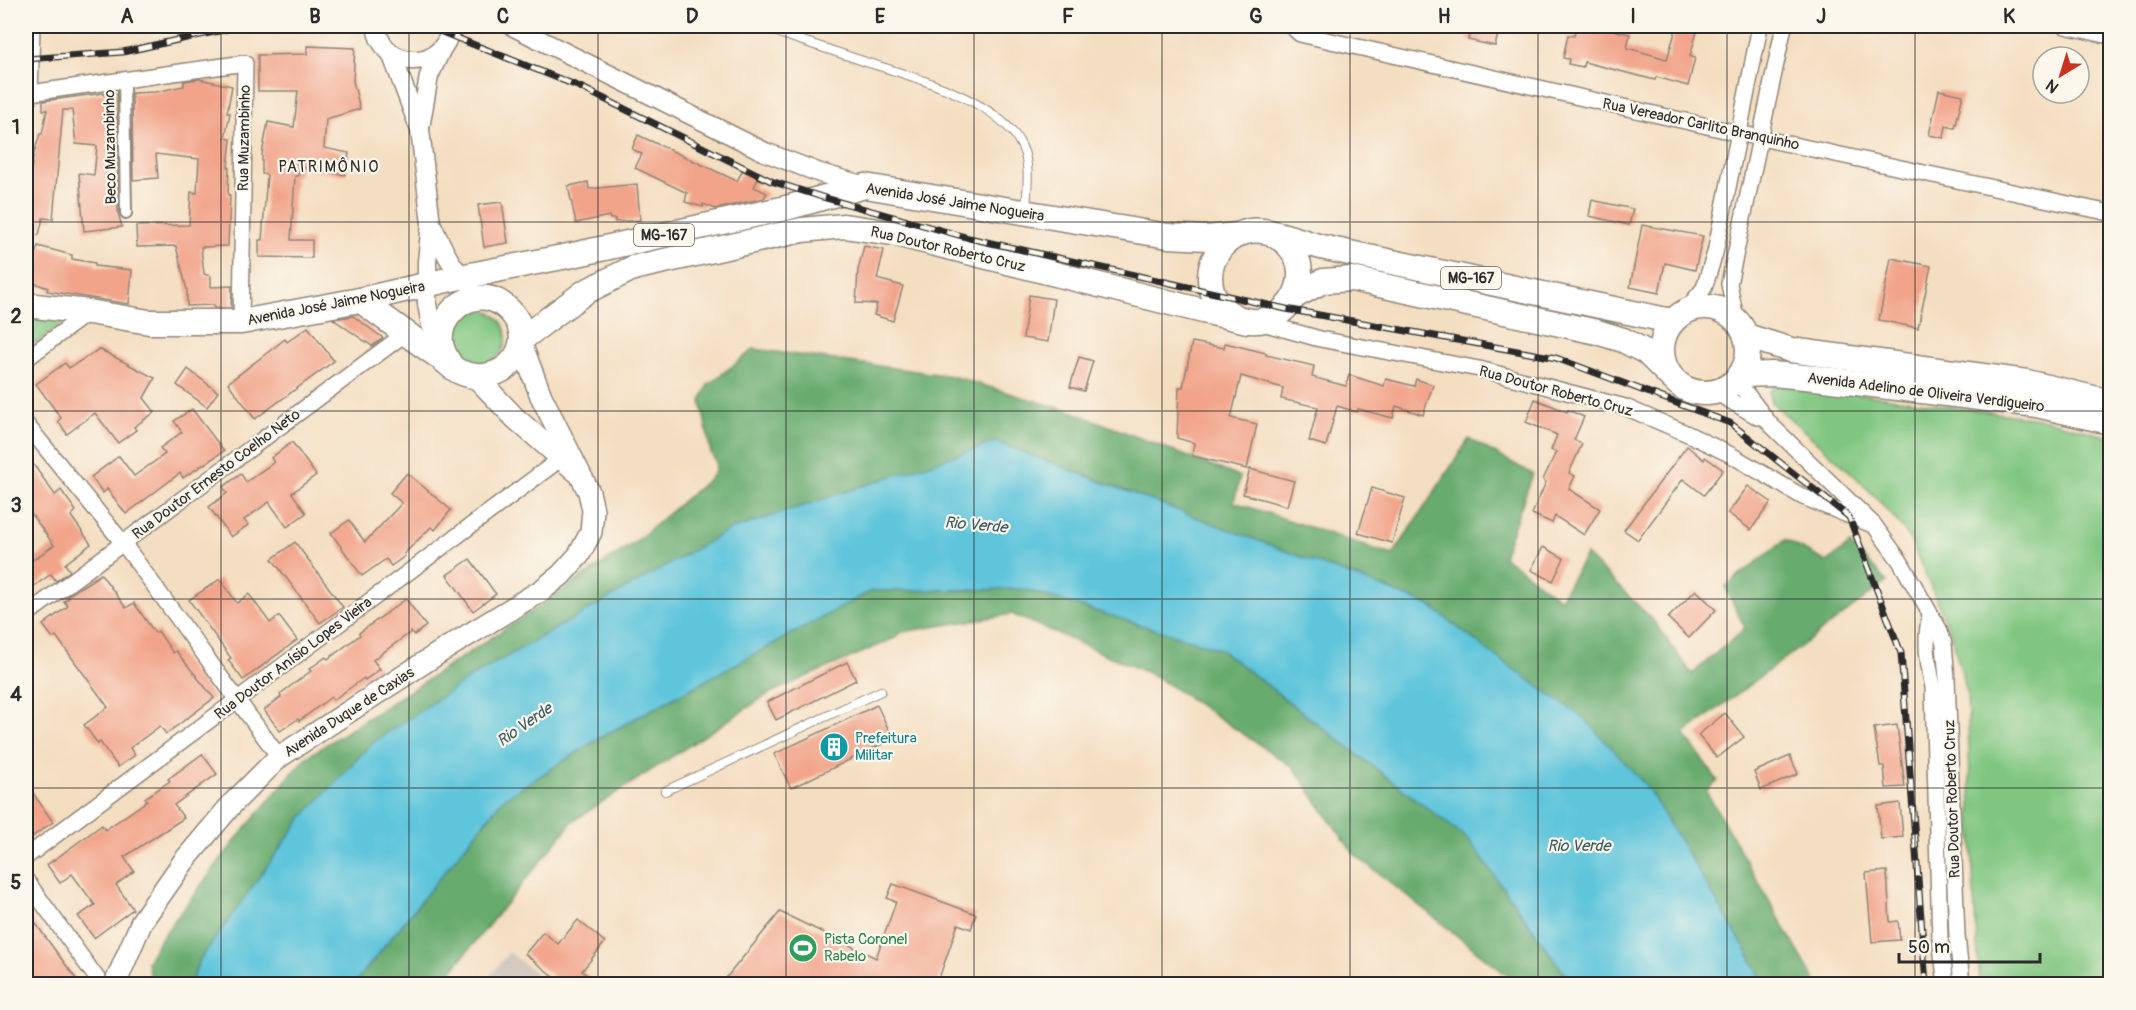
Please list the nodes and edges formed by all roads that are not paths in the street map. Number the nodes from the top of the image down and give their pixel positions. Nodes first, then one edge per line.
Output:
1 (32, 26) edge
2 (512, 26) edge
3 (763, 26) edge
4 (1760, 26) edge
5 (1784, 26) edge
6 (2065, 26) edge
7 (1292, 27) edge
8 (375, 29) edge
9 (450, 31) edge
10 (2110, 36) edge
11 (391, 53) junction
12 (124, 81) junction
13 (30, 93) junction
14 (26, 109) edge
15 (420, 130) junction
16 (1738, 133) junction
17 (1761, 137) junction
18 (865, 186) junction
19 (1025, 212) junction
20 (126, 213) dead end
21 (2110, 213) edge
22 (431, 224) junction
23 (1272, 234) junction
24 (1236, 235) junction
25 (573, 255) junction
26 (460, 277) junction
27 (427, 285) junction
28 (1297, 295) junction
29 (486, 298) junction
30 (360, 300) junction
31 (26, 305) edge
32 (89, 312) junction
33 (1679, 316) junction
34 (1251, 320) junction
35 (241, 322) junction
36 (1741, 328) junction
37 (406, 333) junction
38 (522, 342) junction
39 (446, 355) junction
40 (26, 359) edge
41 (476, 376) junction
42 (1671, 377) junction
43 (1738, 377) junction
44 (1714, 391) junction
45 (2110, 402) edge
46 (2110, 422) edge
47 (26, 424) edge
48 (1770, 424) junction
49 (565, 455) junction
50 (1874, 525) junction
51 (123, 543) junction
52 (26, 615) edge
53 (1930, 616) junction
54 (881, 691) dead end
55 (238, 700) junction
56 (279, 758) junction
57 (665, 791) dead end
58 (26, 857) edge
59 (26, 880) edge
60 (101, 984) edge
61 (115, 984) edge
62 (1946, 984) edge
63 (1962, 984) edge

1 - 13 street
2 - 18 street
3 - 19 lane
4 - 16 street
5 - 17 street
6 - 10 street
7 - 16 street, Rua Vereador Carlito Branquinho
8 - 11 street
9 - 11 street
9 - 15 street
11 - 15 street
12 - 13 street, Rua Muzambinho
12 - 20 street, Beco Muzambinho
12 - 35 street, Rua Muzambinho
13 - 14 street
15 - 22 street
16 - 17 street, Rua Vereador Carlito Branquinho
16 - 33 street
17 - 21 street, Rua Vereador Carlito Branquinho
17 - 36 street
18 - 19 main road, Avenida José Jaime Nogueira / MG-167
18 - 25 main road, Avenida José Jaime Nogueira / MG-167
19 - 24 main road, Avenida José Jaime Nogueira / MG-167
22 - 26 street
22 - 27 street
23 - 24 main road, Avenida José Jaime Nogueira / MG-167
23 - 28 main road
23 - 33 main road, Avenida José Jaime Nogueira / MG-167
24 - 34 main road
25 - 26 main road, Avenida José Jaime Nogueira / MG-167
25 - 29 main road, Avenida José Jaime Nogueira / MG-167
26 - 27 main road, Avenida José Jaime Nogueira / MG-167
26 - 29 street
27 - 30 main road, Avenida José Jaime Nogueira / MG-167
27 - 39 street
28 - 34 main road, MG-167
28 - 42 main road, MG-167
29 - 38 main road, Avenida Duque de Caxias
29 - 39 main road, MG-167
30 - 35 main road, Avenida José Jaime Nogueira / MG-167
30 - 37 main road, Avenida Duque de Caxias
31 - 32 main road, Avenida José Jaime Nogueira / MG-167
32 - 35 main road, Avenida José Jaime Nogueira / MG-167
32 - 40 street
33 - 36 main road
33 - 42 main road
34 - 38 main road, Rua Doutor Roberto Cruz
34 - 50 street, Rua Doutor Roberto Cruz
36 - 43 main road
36 - 45 main road, Avenida Adelino de Oliveira Verdigueiro
37 - 39 main road, Avenida Duque de Caxias
37 - 51 street, Rua Doutor Ernesto Coelho Neto
38 - 41 main road
38 - 49 main road, Avenida Duque de Caxias
39 - 41 main road, Avenida Duque de Caxias
41 - 49 main road, Avenida Duque de Caxias
42 - 44 main road
43 - 44 main road
43 - 46 main road, Avenida Adelino de Oliveira Verdigueiro
43 - 48 street, Rua Doutor Roberto Cruz
44 - 48 street, Rua Doutor Roberto Cruz
47 - 51 street
48 - 50 street, Rua Doutor Roberto Cruz
49 - 55 street, Rua Doutor Anísio Lopes Vieira
49 - 56 main road, Avenida Duque de Caxias
50 - 53 street, Rua Doutor Roberto Cruz
51 - 52 street, Rua Doutor Ernesto Coelho Neto
51 - 55 street
53 - 62 street, Rua Doutor Roberto Cruz
53 - 63 street, Rua Doutor Roberto Cruz
54 - 57 lane
55 - 56 street
55 - 58 street, Rua Doutor Anísio Lopes Vieira
56 - 61 main road, Avenida Duque de Caxias
59 - 60 street

